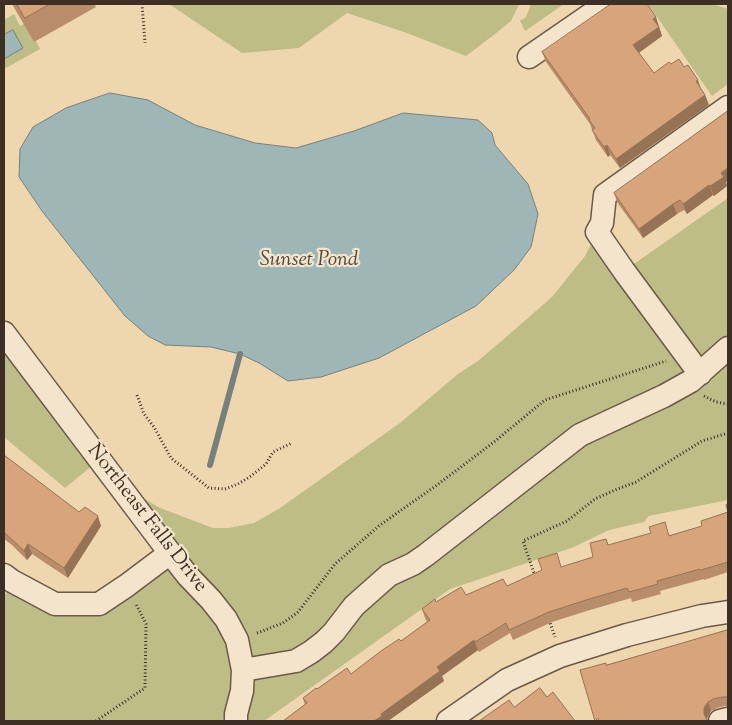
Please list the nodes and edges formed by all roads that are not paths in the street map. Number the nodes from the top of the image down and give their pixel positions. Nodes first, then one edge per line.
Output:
1 (606, 4) edge
2 (529, 57) dead end
3 (728, 107) edge
4 (4, 333) edge
5 (728, 348) edge
6 (696, 378) junction
7 (170, 553) junction
8 (4, 575) edge
9 (728, 612) edge
10 (243, 670) junction
11 (728, 719) edge
12 (236, 721) edge
13 (448, 721) edge
14 (720, 721) edge

1 - 2 street
3 - 6 street
4 - 7 street, Northeast Falls Drive
5 - 6 street
6 - 10 street
7 - 8 street
7 - 10 street, Northeast Falls Drive
9 - 13 street
10 - 12 street, Northeast Falls Drive
11 - 14 street

